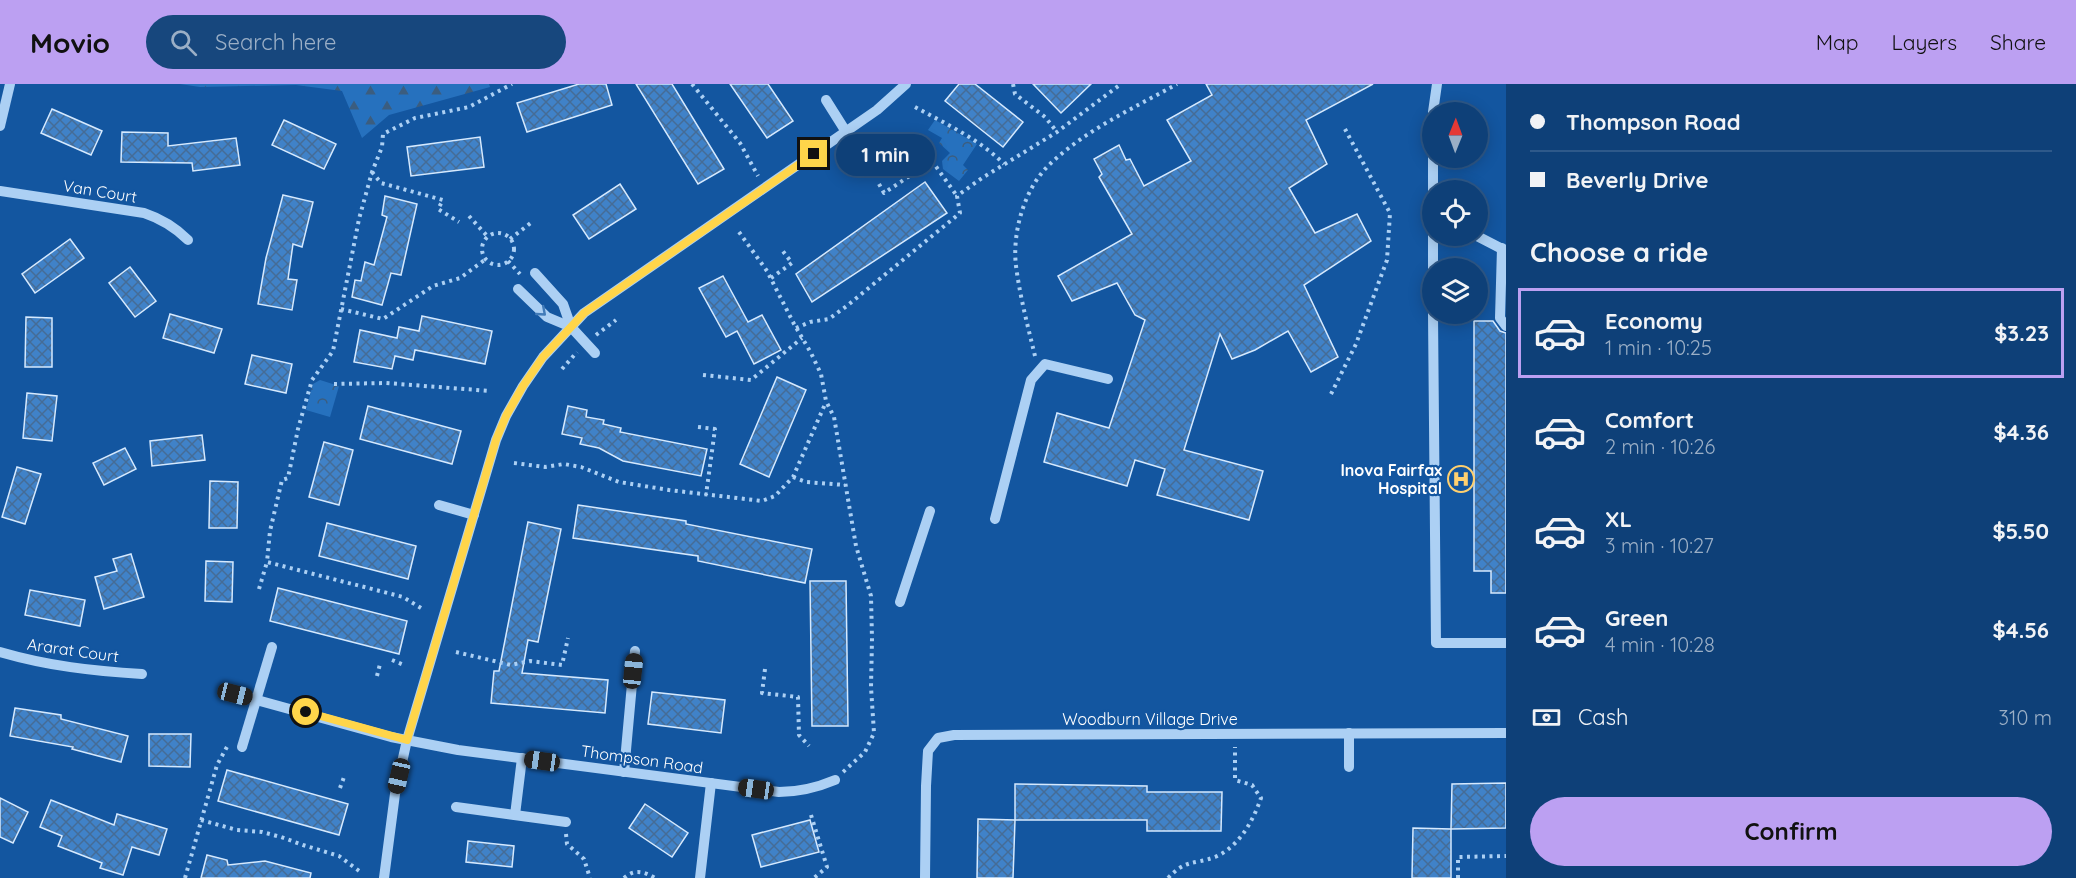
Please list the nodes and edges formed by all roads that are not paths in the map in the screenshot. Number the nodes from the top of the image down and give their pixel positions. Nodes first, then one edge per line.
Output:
1 (10, 84) edge
2 (906, 84) edge
3 (1437, 84) edge
4 (826, 100) dead end
5 (1434, 102) edge
6 (0, 126) edge
7 (846, 132) junction
8 (865, 162) dead end
9 (0, 191) edge
10 (188, 240) dead end
11 (1488, 242) edge
12 (1504, 250) edge
13 (531, 277) road end
14 (518, 289) dead end
15 (1433, 324) edge
16 (1506, 326) edge
17 (571, 327) junction
18 (595, 353) dead end
19 (1035, 357) road end
20 (1045, 364) junction
21 (1108, 380) dead end
22 (439, 505) dead end
23 (930, 510) dead end
24 (474, 515) junction
25 (994, 519) dead end
26 (900, 602) dead end
27 (1506, 643) edge
28 (272, 647) dead end
29 (635, 651) dead end
30 (0, 652) edge
31 (142, 674) dead end
32 (235, 694) dead end
33 (256, 699) junction
34 (1350, 733) junction
35 (1506, 733) edge
36 (407, 740) junction
37 (242, 747) dead end
38 (522, 758) junction
39 (1349, 767) dead end
40 (624, 772) junction
41 (835, 780) road end
42 (711, 783) junction
43 (456, 807) dead end
44 (515, 815) junction
45 (566, 822) road end
46 (384, 878) edge
47 (700, 878) edge
48 (925, 878) edge

1 - 6 street
2 - 7 street
3 - 5 street
4 - 7 street
7 - 8 street
7 - 17 street
9 - 10 street, Van Court
11 - 12 street
12 - 16 street
13 - 17 street
14 -> 17 street
15 - 27 street
17 - 18 street
17 - 24 street
19 - 20 street
20 - 21 street
20 - 25 street
22 - 24 street
23 - 26 street
24 - 36 street
28 - 33 street
29 - 40 street
30 - 31 street, Ararat Court
32 - 33 street, Thompson Road
33 - 36 street, Thompson Road
33 - 37 street
34 - 35 street, Woodburn Village Drive
34 - 39 street
34 - 48 street, Woodburn Village Drive
36 - 38 street, Thompson Road
36 - 46 street
38 - 40 street, Thompson Road
38 - 44 street
40 - 42 street, Thompson Road
41 - 42 street, Thompson Road
42 - 47 street
43 - 44 street
44 - 45 street

